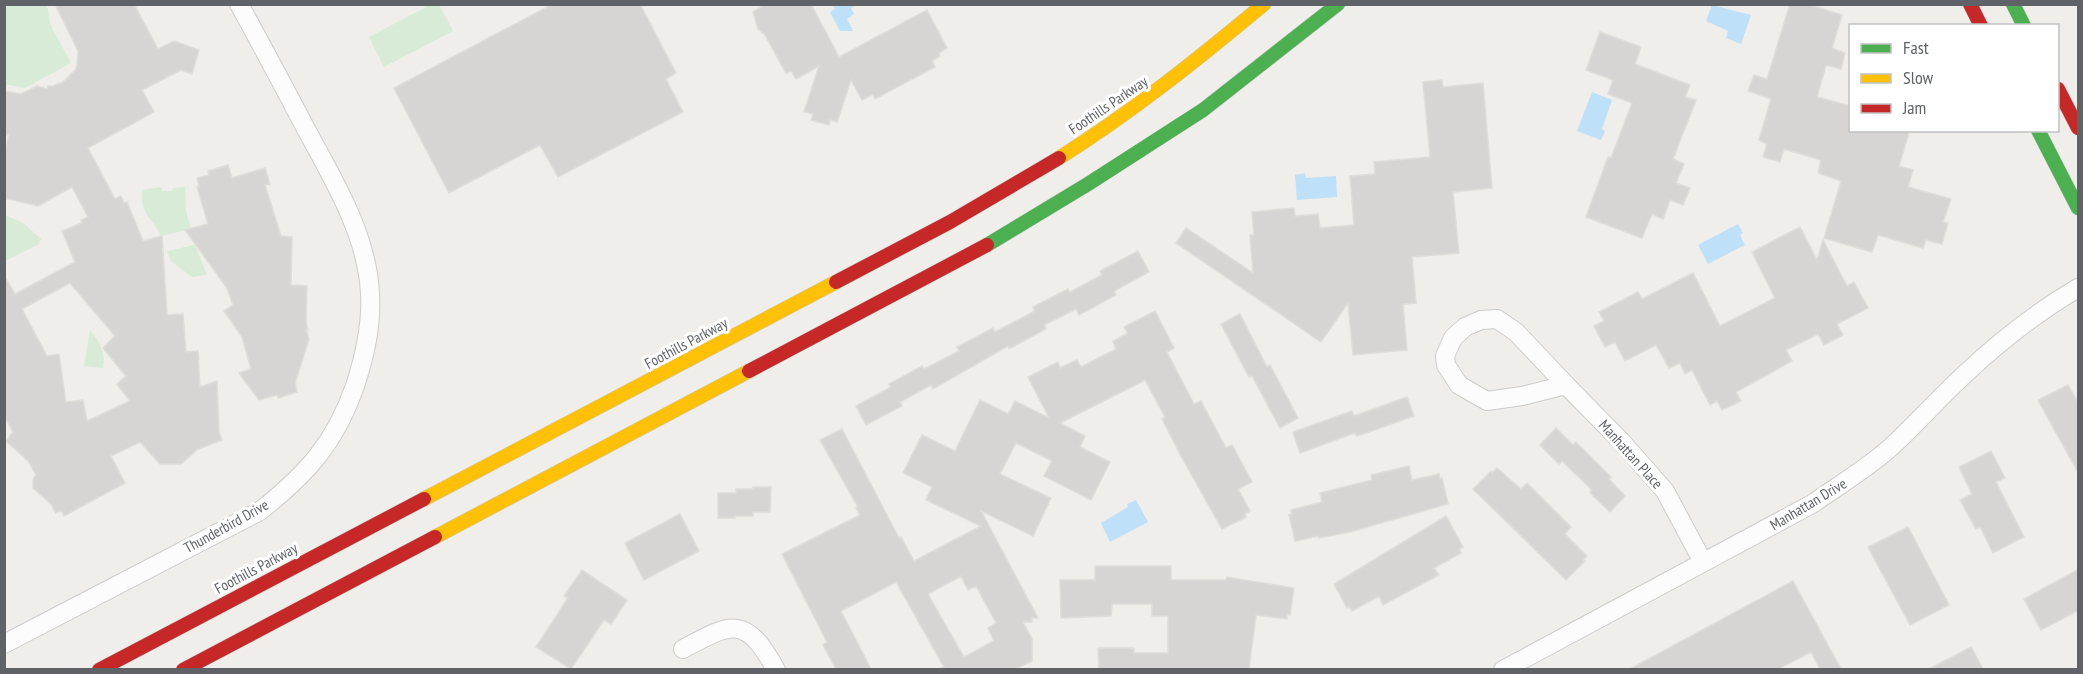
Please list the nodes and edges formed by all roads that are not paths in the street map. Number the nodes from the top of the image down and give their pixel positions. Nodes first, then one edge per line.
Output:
1 (239, 4) edge
2 (1264, 4) edge
3 (1338, 4) edge
4 (1970, 4) edge
5 (2013, 4) edge
6 (1980, 24) edge
7 (2023, 24) edge
8 (2059, 90) edge
9 (2079, 128) edge
10 (2039, 132) edge
11 (2079, 208) edge
12 (2079, 288) edge
13 (1566, 385) junction
14 (1703, 562) junction
15 (4, 644) edge
16 (682, 649) dead end
17 (99, 669) edge
18 (183, 669) edge
19 (776, 669) edge
20 (1503, 669) edge

1 - 15 street, Thunderbird Drive
2 - 17 main road, Foothills Parkway
3 - 18 main road
4 - 6 main road
5 - 7 main road
8 - 9 main road
10 - 11 main road
12 - 14 street, Manhattan Drive
13 - 13 street, Manhattan Place
13 - 14 street, Manhattan Place
14 - 20 street, Manhattan Drive
16 - 19 street

